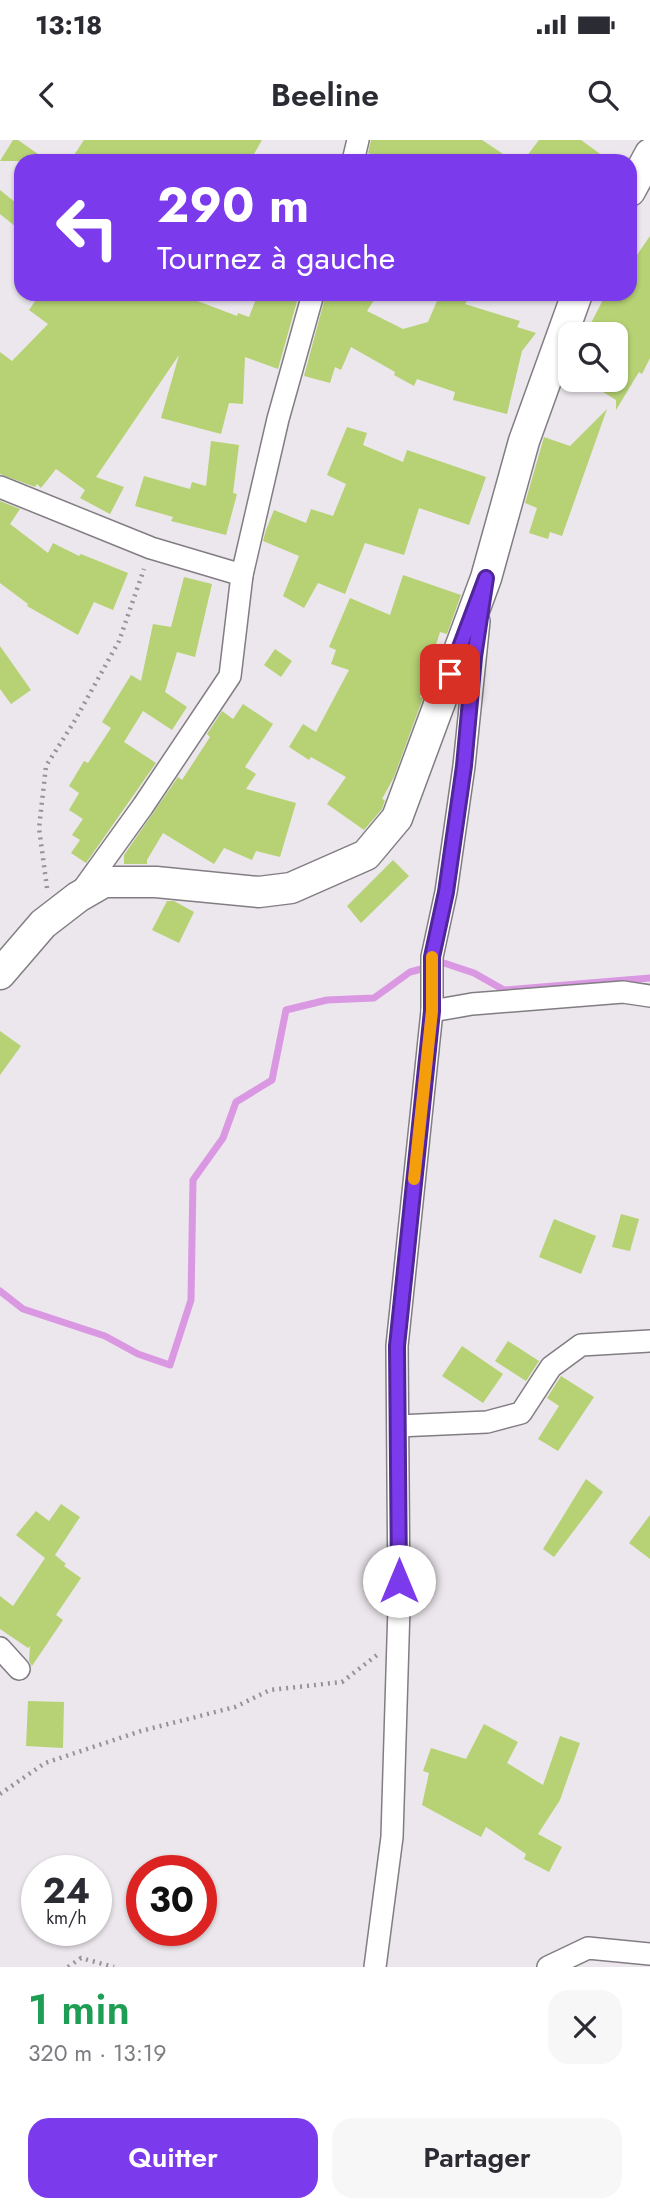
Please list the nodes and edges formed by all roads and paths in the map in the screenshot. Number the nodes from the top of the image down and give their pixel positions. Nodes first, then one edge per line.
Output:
1 (650, 154) edge
2 (637, 178) edge
3 (311, 301) edge
4 (574, 301) edge
5 (0, 487) edge
6 (151, 548) junction
7 (242, 575) junction
8 (486, 578) junction
9 (78, 897) junction
10 (51, 919) junction
11 (0, 974) edge
12 (650, 996) edge
13 (432, 1011) junction
14 (650, 1341) edge
15 (398, 1426) junction
16 (398, 1640) junction
17 (0, 1648) edge
18 (19, 1669) dead end
19 (0, 1794) edge
20 (650, 1954) edge
21 (68, 1967) edge
22 (114, 1967) edge
23 (375, 1967) edge
24 (548, 1967) edge

1 - 2 street
3 - 7 street
4 - 8 street
5 - 6 street
6 - 7 street
6 - 10 path
7 - 9 street
8 - 9 street
8 - 13 street
9 - 10 street
10 - 11 street
12 - 13 street
13 - 15 street
14 - 15 street
15 - 16 street
16 - 19 path
16 - 23 street
17 - 18 street
20 - 24 street
21 - 22 path

